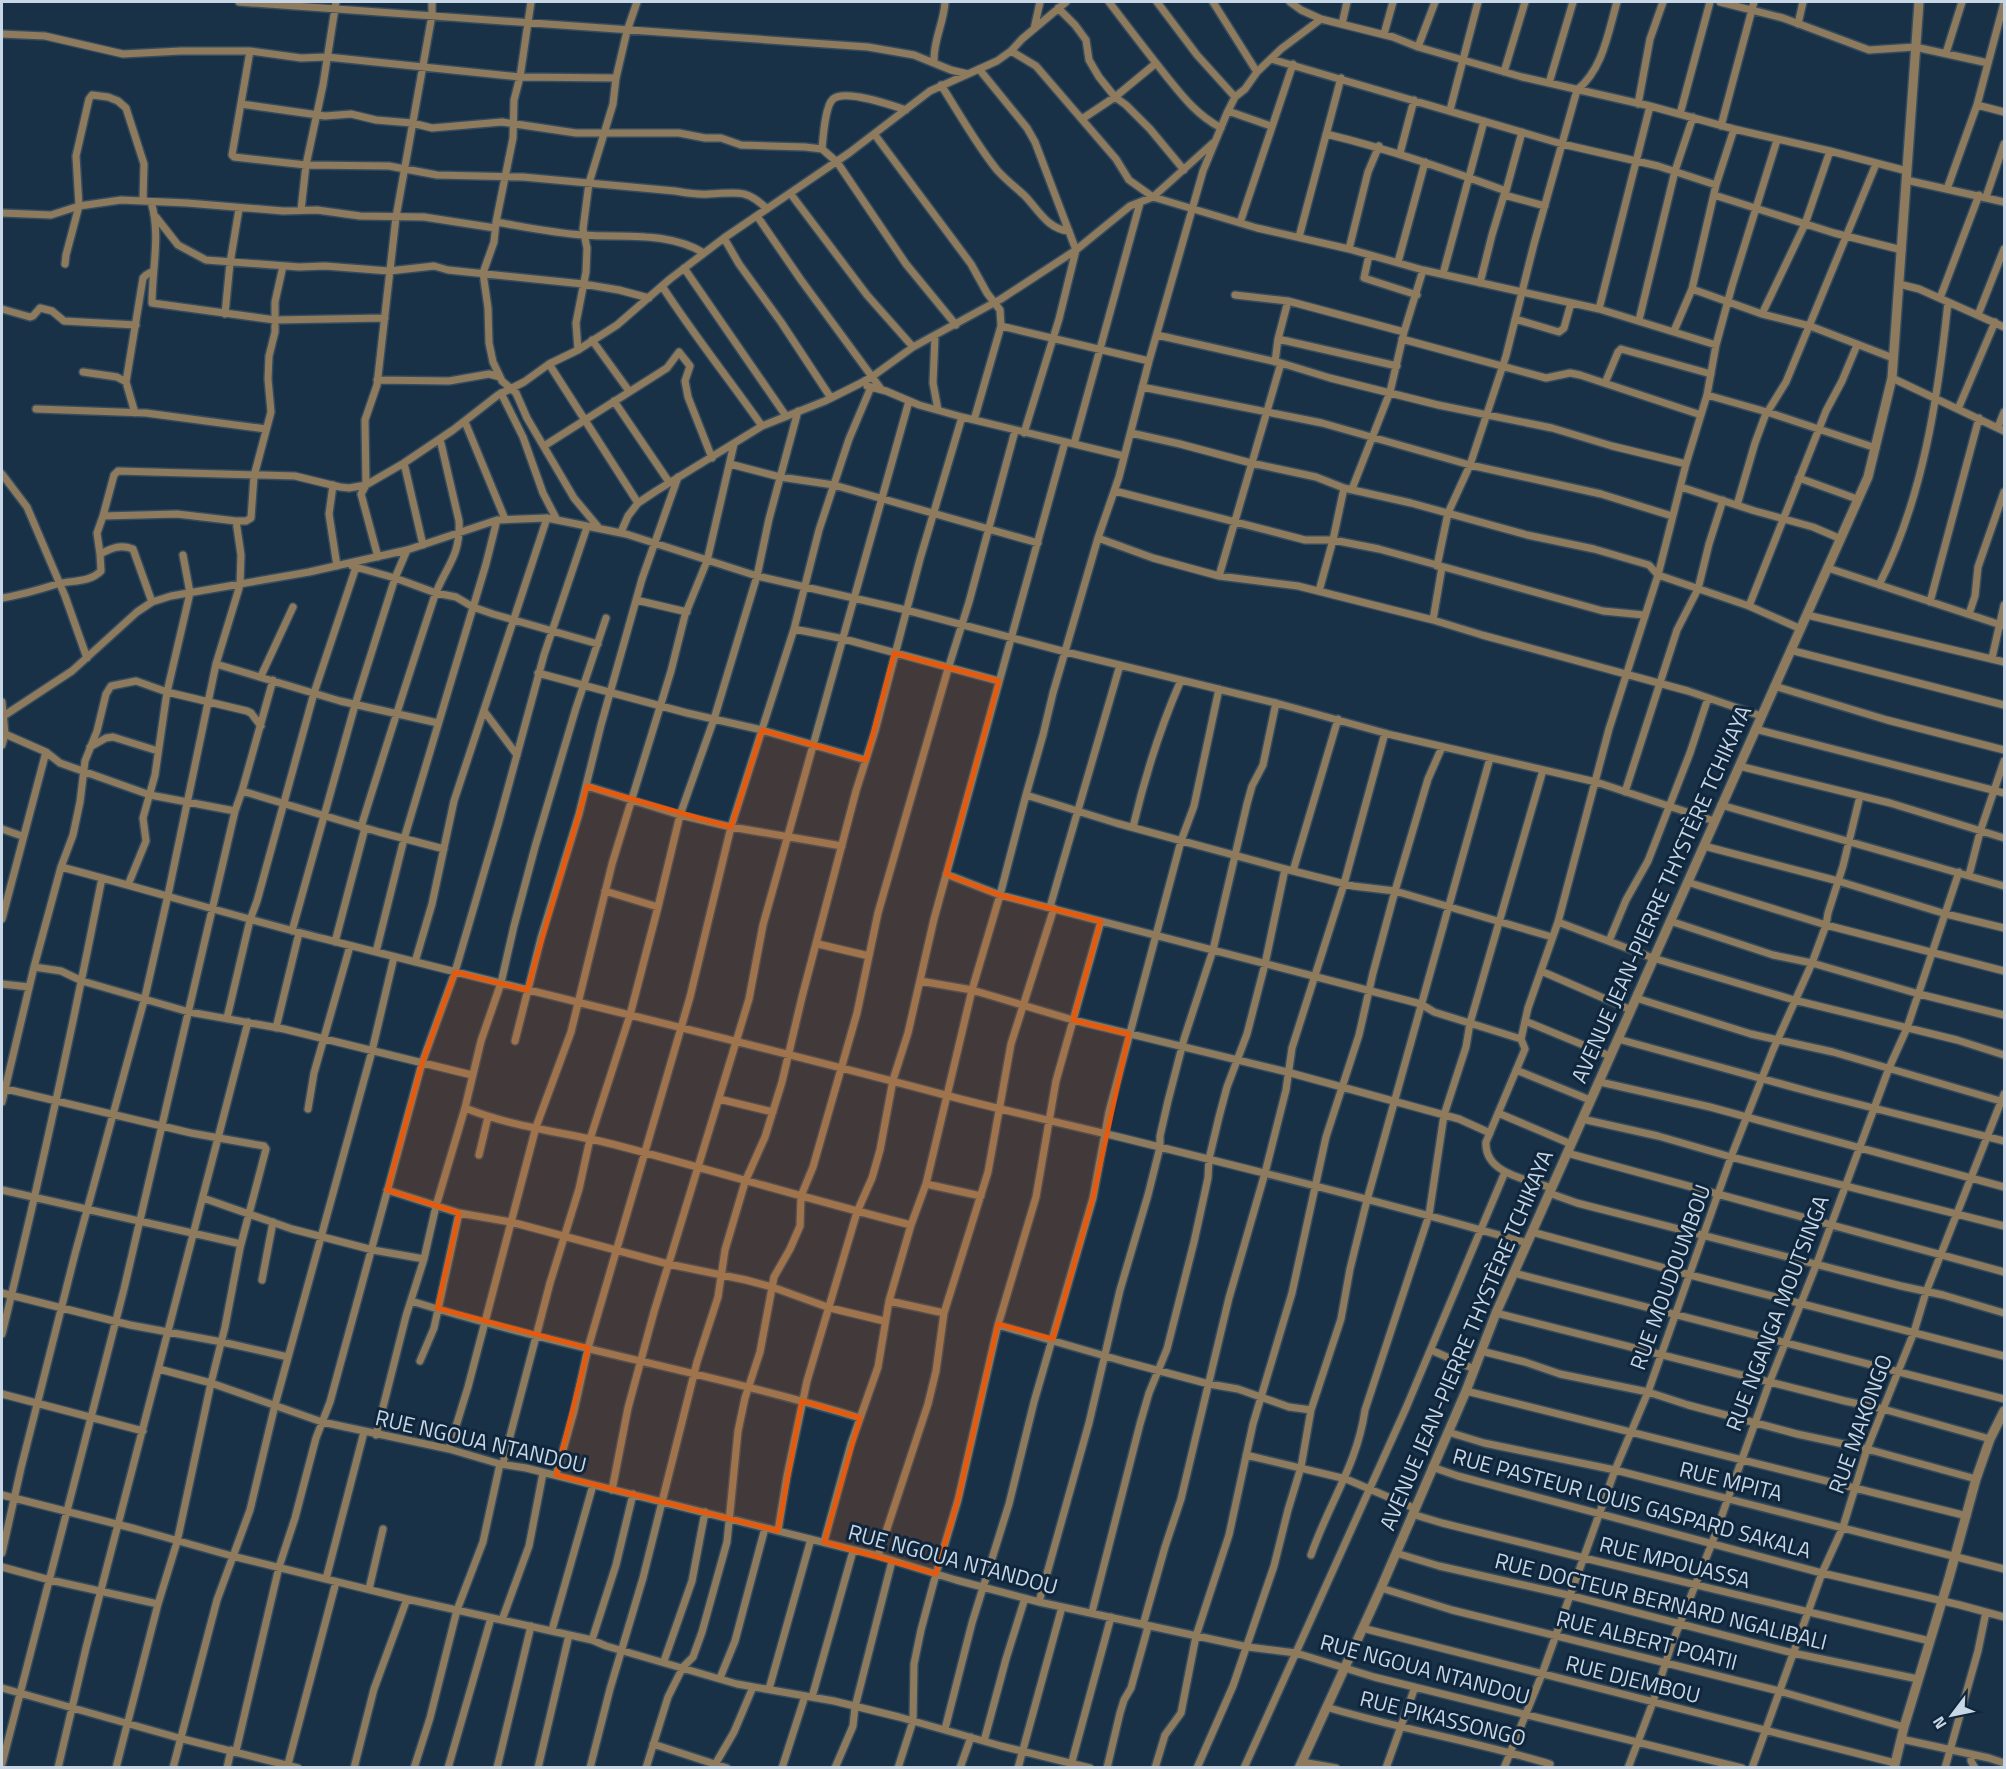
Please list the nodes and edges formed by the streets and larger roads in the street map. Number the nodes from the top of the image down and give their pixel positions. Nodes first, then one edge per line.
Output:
1 (432, 2) edge
2 (531, 2) edge
3 (637, 2) edge
4 (945, 2) edge
5 (1040, 2) edge
6 (1066, 2) edge
7 (1109, 2) edge
8 (1157, 2) edge
9 (1213, 2) edge
10 (1290, 2) edge
11 (1347, 2) edge
12 (1393, 2) edge
13 (1435, 2) edge
14 (1478, 2) edge
15 (1525, 2) edge
16 (1573, 2) edge
17 (1617, 2) edge
18 (1663, 2) edge
19 (1710, 2) edge
20 (1720, 2) edge
21 (1754, 2) edge
22 (1803, 2) edge
23 (1918, 2) edge
24 (1962, 2) edge
25 (239, 3) edge
26 (2004, 3) edge
27 (335, 5) edge
28 (1302, 6) edge
29 (1058, 8) junction
30 (1751, 11) junction
31 (432, 15) junction
32 (1321, 19) junction
33 (529, 23) junction
34 (1342, 24) junction
35 (1798, 24) junction
36 (1034, 29) junction
37 (627, 31) junction
38 (2, 34) edge
39 (1384, 34) junction
40 (1418, 47) junction
41 (1915, 47) junction
42 (250, 51) junction
43 (1011, 51) junction
44 (1946, 53) junction
45 (327, 57) junction
46 (1271, 58) junction
47 (1463, 61) junction
48 (934, 62) junction
49 (1988, 63) junction
50 (1155, 64) junction
51 (1293, 64) junction
52 (422, 67) junction
53 (979, 69) junction
54 (1257, 72) junction
55 (1504, 72) junction
56 (968, 74) junction
57 (520, 76) junction
58 (616, 78) junction
59 (1341, 78) junction
60 (1549, 83) junction
61 (941, 85) junction
62 (1577, 90) junction
63 (1115, 97) junction
64 (1236, 97) junction
65 (1414, 100) junction
66 (241, 104) junction
67 (1638, 104) junction
68 (1977, 105) junction
69 (1650, 106) junction
70 (906, 110) junction
71 (1450, 110) junction
72 (1228, 111) junction
73 (2004, 112) edge
74 (317, 114) junction
75 (1680, 114) junction
76 (1693, 117) junction
77 (1082, 119) junction
78 (1484, 121) junction
79 (412, 123) junction
80 (513, 123) junction
81 (1271, 126) junction
82 (1721, 126) junction
83 (1221, 128) junction
84 (1734, 129) junction
85 (605, 132) junction
86 (1522, 132) junction
87 (1326, 134) junction
88 (875, 135) junction
89 (1777, 140) junction
90 (1215, 141) junction
91 (1562, 144) junction
92 (2004, 144) edge
93 (1379, 146) junction
94 (822, 149) junction
95 (1830, 151) junction
96 (1400, 153) junction
97 (837, 162) junction
98 (1425, 162) junction
99 (1636, 162) junction
100 (1876, 164) junction
101 (306, 165) junction
102 (405, 169) junction
103 (1184, 170) junction
104 (1675, 171) junction
105 (506, 176) junction
106 (1906, 176) junction
107 (1468, 177) junction
108 (589, 183) junction
109 (1716, 186) junction
110 (1947, 189) junction
111 (790, 193) junction
112 (1505, 193) junction
113 (1714, 195) junction
114 (1982, 196) junction
115 (1153, 197) junction
116 (147, 201) junction
117 (2004, 202) edge
118 (1140, 203) junction
119 (79, 206) junction
120 (1545, 206) junction
121 (239, 208) junction
122 (1193, 208) junction
123 (1755, 208) junction
124 (767, 209) junction
125 (301, 210) junction
126 (2, 213) edge
127 (757, 216) junction
128 (156, 217) junction
129 (396, 217) junction
130 (1240, 223) junction
131 (1804, 224) junction
132 (496, 225) junction
133 (1069, 231) junction
134 (584, 235) junction
135 (1299, 237) junction
136 (1847, 237) junction
137 (724, 238) junction
138 (1349, 249) junction
139 (2004, 249) edge
140 (1076, 250) junction
141 (1902, 250) junction
142 (704, 253) junction
143 (1369, 255) junction
144 (230, 262) junction
145 (1398, 262) junction
146 (65, 264) dead end
147 (283, 266) junction
148 (684, 268) junction
149 (1423, 270) junction
150 (389, 271) junction
151 (153, 272) junction
152 (483, 273) junction
153 (1443, 274) junction
154 (1480, 283) junction
155 (583, 284) junction
156 (1899, 284) junction
157 (662, 286) junction
158 (1692, 289) junction
159 (1522, 292) junction
160 (1235, 295) dead end
161 (1416, 295) junction
162 (649, 298) junction
163 (1940, 298) junction
164 (1288, 301) junction
165 (140, 302) junction
166 (1727, 302) junction
167 (1948, 302) junction
168 (152, 303) junction
169 (995, 303) junction
170 (1571, 303) junction
171 (2, 309) edge
172 (1599, 309) junction
173 (225, 314) junction
174 (1762, 314) junction
175 (1978, 315) junction
176 (385, 318) junction
177 (1515, 319) junction
178 (275, 320) junction
179 (1639, 320) junction
180 (1995, 322) junction
181 (135, 325) junction
182 (956, 325) junction
183 (1001, 326) junction
184 (1810, 326) junction
185 (2004, 327) edge
186 (1674, 331) junction
187 (1157, 335) junction
188 (1403, 335) junction
189 (935, 336) junction
190 (1052, 338) junction
191 (1278, 339) junction
192 (592, 340) junction
193 (1716, 345) junction
194 (1857, 345) junction
195 (913, 347) junction
196 (578, 350) junction
197 (1099, 350) junction
198 (1893, 358) junction
199 (1149, 361) junction
200 (1278, 362) junction
201 (549, 364) junction
202 (1397, 366) junction
203 (1502, 366) junction
204 (83, 372) dead end
205 (1711, 374) junction
206 (873, 376) junction
207 (500, 377) junction
208 (1892, 378) junction
209 (377, 380) junction
210 (126, 382) junction
211 (1605, 383) junction
212 (859, 384) junction
213 (871, 387) junction
214 (1142, 387) junction
215 (509, 390) junction
216 (882, 390) junction
217 (629, 391) junction
218 (1390, 392) junction
219 (501, 393) junction
220 (1707, 395) junction
221 (831, 398) junction
222 (1936, 400) junction
223 (614, 401) junction
224 (909, 401) junction
225 (36, 409) dead end
226 (1958, 409) junction
227 (938, 410) junction
228 (798, 411) junction
229 (1767, 412) junction
230 (2004, 412) edge
231 (135, 413) junction
232 (1267, 414) junction
233 (1701, 415) junction
234 (786, 416) junction
235 (1487, 416) junction
236 (962, 417) junction
237 (1979, 418) junction
238 (585, 419) junction
239 (974, 420) junction
240 (465, 422) junction
241 (762, 426) junction
242 (266, 429) junction
243 (1819, 429) junction
244 (2001, 429) edge
245 (1015, 431) junction
246 (1024, 433) junction
247 (1131, 433) junction
248 (1372, 438) junction
249 (440, 439) junction
250 (1065, 442) junction
251 (734, 444) junction
252 (1074, 444) junction
253 (544, 446) junction
254 (1876, 448) junction
255 (1124, 456) junction
256 (712, 458) junction
257 (404, 463) junction
258 (729, 464) junction
259 (1251, 464) junction
260 (1686, 464) junction
261 (1470, 465) junction
262 (2, 474) edge
263 (254, 476) junction
264 (678, 477) junction
265 (780, 477) junction
266 (1799, 478) junction
267 (669, 482) junction
268 (333, 485) junction
269 (366, 485) junction
270 (834, 485) junction
271 (1681, 487) junction
272 (1348, 489) junction
273 (1115, 491) junction
274 (2004, 492) edge
275 (881, 498) junction
276 (1857, 499) junction
277 (1723, 500) junction
278 (638, 503) junction
279 (1737, 505) junction
280 (934, 513) junction
281 (1448, 513) junction
282 (104, 516) junction
283 (1672, 516) junction
284 (547, 518) junction
285 (1783, 519) junction
286 (501, 520) junction
287 (557, 520) junction
288 (237, 521) junction
289 (1234, 521) junction
290 (587, 527) junction
291 (599, 528) junction
292 (988, 530) junction
293 (459, 532) junction
294 (621, 532) junction
295 (1098, 538) junction
296 (1841, 539) junction
297 (1333, 540) junction
298 (653, 543) junction
299 (1038, 543) junction
300 (423, 545) junction
301 (407, 550) junction
302 (100, 554) junction
303 (183, 555) dead end
304 (378, 557) junction
305 (707, 561) junction
306 (341, 565) junction
307 (356, 567) junction
308 (1439, 567) junction
309 (1828, 568) junction
310 (1658, 575) junction
311 (757, 576) junction
312 (1219, 576) junction
313 (396, 578) junction
314 (59, 583) junction
315 (240, 585) junction
316 (1879, 585) junction
317 (806, 587) junction
318 (1698, 589) junction
319 (1319, 591) junction
320 (190, 593) junction
321 (436, 593) junction
322 (2, 598) edge
323 (855, 599) junction
324 (636, 600) junction
325 (152, 602) junction
326 (1930, 602) junction
327 (2004, 604) edge
328 (1749, 606) junction
329 (293, 607) dead end
330 (473, 607) junction
331 (906, 610) junction
332 (687, 612) junction
333 (1970, 614) junction
334 (1644, 615) junction
335 (1807, 615) junction
336 (606, 618) dead end
337 (514, 620) junction
338 (1433, 620) junction
339 (962, 625) junction
340 (2002, 626) edge
341 (794, 629) junction
342 (1801, 629) junction
343 (552, 630) junction
344 (1011, 638) junction
345 (844, 639) junction
346 (598, 644) junction
347 (1790, 650) junction
348 (1066, 652) junction
349 (894, 653) junction
350 (87, 658) junction
351 (1992, 658) junction
352 (2004, 662) edge
353 (216, 664) junction
354 (1120, 665) junction
355 (948, 669) junction
356 (538, 673) junction
357 (1627, 675) junction
358 (261, 676) junction
359 (273, 680) junction
360 (1181, 680) junction
361 (999, 681) junction
362 (1659, 684) junction
363 (584, 685) junction
364 (1774, 686) junction
365 (1219, 689) junction
366 (166, 692) junction
367 (314, 693) junction
368 (610, 693) junction
369 (1708, 698) junction
370 (2, 702) edge
371 (209, 702) junction
372 (1276, 703) junction
373 (356, 705) junction
374 (2004, 705) edge
375 (661, 706) junction
376 (484, 711) junction
377 (396, 714) junction
378 (3, 716) edge
379 (1761, 716) junction
380 (714, 719) junction
381 (1338, 719) junction
382 (438, 723) junction
383 (261, 726) junction
384 (1755, 729) junction
385 (762, 730) junction
386 (1386, 733) junction
387 (5, 734) junction
388 (813, 743) junction
389 (2, 745) edge
390 (1442, 747) junction
391 (89, 749) junction
392 (2004, 750) edge
393 (158, 751) junction
394 (46, 752) junction
395 (517, 755) junction
396 (1490, 758) junction
397 (866, 760) junction
398 (2004, 761) edge
399 (1739, 766) junction
400 (1543, 770) junction
401 (83, 772) junction
402 (1596, 783) junction
403 (587, 786) junction
404 (1993, 790) junction
405 (242, 791) junction
406 (1625, 792) junction
407 (2004, 793) edge
408 (150, 795) junction
409 (1026, 795) junction
410 (1860, 796) junction
411 (631, 798) junction
412 (187, 801) junction
413 (284, 803) junction
414 (1721, 805) junction
415 (1669, 807) junction
416 (234, 811) junction
417 (1078, 811) junction
418 (323, 815) junction
419 (680, 815) junction
420 (1714, 821) junction
421 (363, 827) junction
422 (731, 827) junction
423 (1133, 827) junction
424 (2, 829) edge
425 (1980, 832) junction
426 (22, 836) junction
427 (788, 837) junction
428 (2004, 837) edge
429 (404, 839) junction
430 (1181, 841) junction
431 (1850, 841) junction
432 (842, 846) junction
433 (1704, 846) junction
434 (444, 849) junction
435 (1235, 855) junction
436 (61, 867) junction
437 (1289, 870) junction
438 (1959, 872) junction
439 (946, 874) junction
440 (1969, 875) junction
441 (102, 878) junction
442 (1838, 881) junction
443 (1687, 882) junction
444 (1344, 884) junction
445 (128, 885) junction
446 (2004, 886) edge
447 (605, 891) junction
448 (1395, 891) junction
449 (168, 895) junction
450 (1000, 895) junction
451 (658, 907) junction
452 (1052, 908) junction
453 (1448, 908) junction
454 (213, 909) junction
455 (1946, 914) junction
456 (2, 920) edge
457 (250, 920) junction
458 (1101, 921) junction
459 (1500, 921) junction
460 (1670, 921) junction
461 (1558, 922) junction
462 (1826, 925) junction
463 (2004, 928) edge
464 (296, 932) junction
465 (1156, 934) junction
466 (1552, 937) junction
467 (1609, 941) junction
468 (335, 942) junction
469 (818, 944) junction
470 (350, 946) junction
471 (1213, 950) junction
472 (376, 952) junction
473 (1933, 952) junction
474 (869, 956) junction
475 (394, 957) junction
476 (1653, 958) junction
477 (415, 962) junction
478 (1812, 963) junction
479 (1265, 964) junction
480 (34, 967) junction
481 (1541, 971) junction
482 (2004, 971) edge
483 (455, 972) junction
484 (1314, 976) junction
485 (82, 981) junction
486 (920, 981) junction
487 (501, 983) junction
488 (2, 984) edge
489 (29, 987) junction
490 (527, 990) junction
491 (972, 990) junction
492 (1369, 990) junction
493 (1919, 994) junction
494 (145, 998) junction
495 (1636, 998) junction
496 (1794, 1000) junction
497 (578, 1003) junction
498 (1023, 1004) junction
499 (1421, 1004) junction
500 (1631, 1010) junction
501 (189, 1012) junction
502 (630, 1015) junction
503 (2004, 1015) edge
504 (227, 1018) junction
505 (1073, 1020) junction
506 (1525, 1021) junction
507 (248, 1022) junction
508 (1470, 1023) junction
509 (276, 1028) junction
510 (681, 1028) junction
511 (1907, 1028) junction
512 (1129, 1034) junction
513 (324, 1039) junction
514 (1521, 1039) junction
515 (1618, 1039) junction
516 (1778, 1039) junction
517 (514, 1041) dead end
518 (735, 1041) junction
519 (1183, 1045) junction
520 (372, 1051) junction
521 (788, 1054) junction
522 (1610, 1056) junction
523 (2004, 1056) edge
524 (1238, 1061) junction
525 (422, 1063) junction
526 (1888, 1068) junction
527 (841, 1069) junction
528 (1516, 1070) junction
529 (1287, 1072) junction
530 (472, 1076) junction
531 (1762, 1078) junction
532 (893, 1080) junction
533 (1600, 1082) junction
534 (3, 1088) edge
535 (1341, 1088) junction
536 (947, 1096) junction
537 (719, 1099) junction
538 (2004, 1099) edge
539 (1590, 1100) junction
540 (2, 1102) edge
541 (55, 1102) junction
542 (1394, 1102) junction
543 (999, 1107) junction
544 (1873, 1107) junction
545 (465, 1108) junction
546 (308, 1110) dead end
547 (773, 1112) junction
548 (1498, 1113) junction
549 (113, 1114) junction
550 (1444, 1116) junction
551 (488, 1117) junction
552 (1747, 1118) junction
553 (1582, 1119) junction
554 (1050, 1121) junction
555 (162, 1126) junction
556 (536, 1127) junction
557 (1105, 1133) junction
558 (1490, 1134) junction
559 (1989, 1136) junction
560 (216, 1139) junction
561 (590, 1139) junction
562 (2004, 1141) edge
563 (1858, 1146) junction
564 (1160, 1147) junction
565 (1569, 1148) junction
566 (645, 1153) junction
567 (479, 1155) dead end
568 (1731, 1157) junction
569 (1209, 1159) junction
570 (698, 1168) junction
571 (1505, 1172) junction
572 (1265, 1173) junction
573 (1970, 1179) junction
574 (745, 1182) junction
575 (926, 1184) junction
576 (1316, 1186) junction
577 (1845, 1186) junction
578 (2004, 1187) edge
579 (2, 1190) edge
580 (387, 1190) junction
581 (1550, 1191) junction
582 (1718, 1194) junction
583 (981, 1196) junction
584 (34, 1197) junction
585 (801, 1197) junction
586 (203, 1198) junction
587 (1367, 1200) junction
588 (435, 1206) junction
589 (88, 1208) junction
590 (857, 1212) junction
591 (249, 1213) junction
592 (459, 1213) junction
593 (1957, 1214) junction
594 (1430, 1215) junction
595 (140, 1221) junction
596 (273, 1222) junction
597 (510, 1222) junction
598 (911, 1225) junction
599 (1830, 1225) junction
600 (2004, 1226) edge
601 (1480, 1230) junction
602 (1532, 1232) junction
603 (194, 1234) junction
604 (1703, 1235) junction
605 (322, 1236) junction
606 (565, 1237) junction
607 (1527, 1243) junction
608 (241, 1244) junction
609 (373, 1250) junction
610 (618, 1250) junction
611 (1942, 1254) junction
612 (424, 1259) junction
613 (1817, 1263) junction
614 (668, 1264) junction
615 (2004, 1272) edge
616 (1515, 1273) junction
617 (721, 1274) junction
618 (1690, 1275) junction
619 (262, 1280) dead end
620 (772, 1287) junction
621 (1926, 1292) junction
622 (2, 1293) edge
623 (11, 1296) junction
624 (411, 1301) junction
625 (889, 1301) junction
626 (1800, 1303) junction
627 (62, 1307) junction
628 (437, 1308) junction
629 (830, 1308) junction
630 (944, 1313) junction
631 (1496, 1313) junction
632 (2004, 1313) edge
633 (1675, 1315) junction
634 (115, 1321) junction
635 (884, 1321) junction
636 (485, 1322) junction
637 (998, 1324) junction
638 (168, 1331) junction
639 (1914, 1332) junction
640 (2, 1334) edge
641 (537, 1335) junction
642 (1053, 1339) junction
643 (222, 1342) junction
644 (1784, 1343) junction
645 (588, 1348) junction
646 (1431, 1350) junction
647 (1481, 1351) junction
648 (1661, 1354) junction
649 (1105, 1355) junction
650 (2004, 1356) edge
651 (288, 1358) junction
652 (420, 1361) dead end
653 (640, 1362) junction
654 (159, 1369) junction
655 (1474, 1369) junction
656 (1159, 1371) junction
657 (1897, 1371) junction
658 (694, 1374) junction
659 (1770, 1381) junction
660 (211, 1383) junction
661 (1209, 1384) junction
662 (750, 1387) junction
663 (1466, 1391) junction
664 (1648, 1392) junction
665 (2, 1394) edge
666 (1260, 1396) junction
667 (2004, 1399) edge
668 (802, 1401) junction
669 (37, 1403) junction
670 (275, 1405) junction
671 (1883, 1409) junction
672 (1311, 1410) junction
673 (2004, 1411) edge
674 (860, 1418) junction
675 (90, 1419) junction
676 (322, 1422) junction
677 (1756, 1422) junction
678 (143, 1431) junction
679 (364, 1432) junction
680 (1448, 1432) junction
681 (376, 1434) junction
682 (1631, 1434) junction
683 (1990, 1439) junction
684 (449, 1449) junction
685 (1867, 1449) junction
686 (1246, 1455) junction
687 (1741, 1460) junction
688 (502, 1464) junction
689 (1301, 1467) junction
690 (1432, 1467) junction
691 (1615, 1470) junction
692 (543, 1473) junction
693 (556, 1475) junction
694 (1346, 1479) junction
695 (1976, 1479) junction
696 (593, 1485) junction
697 (1855, 1488) junction
698 (1368, 1489) junction
699 (612, 1490) junction
700 (633, 1494) junction
701 (2, 1495) edge
702 (14, 1499) junction
703 (1728, 1500) junction
704 (662, 1501) junction
705 (68, 1511) junction
706 (1413, 1511) junction
707 (705, 1512) junction
708 (1599, 1515) junction
709 (1967, 1516) junction
710 (728, 1517) junction
711 (118, 1524) junction
712 (1843, 1527) junction
713 (765, 1528) junction
714 (383, 1529) dead end
715 (778, 1531) junction
716 (811, 1539) junction
717 (177, 1542) junction
718 (824, 1542) junction
719 (1712, 1543) junction
720 (853, 1551) junction
721 (2, 1553) edge
722 (1396, 1553) junction
723 (1311, 1555) dead end
724 (232, 1556) junction
725 (878, 1556) junction
726 (1955, 1556) junction
727 (1584, 1558) junction
728 (892, 1561) junction
729 (2, 1567) edge
730 (279, 1567) junction
731 (2004, 1569) edge
732 (1822, 1573) junction
733 (936, 1574) junction
734 (326, 1579) junction
735 (50, 1580) junction
736 (336, 1582) junction
737 (1695, 1585) junction
738 (983, 1587) junction
739 (1381, 1588) junction
740 (369, 1589) junction
741 (101, 1591) junction
742 (1568, 1595) junction
743 (1025, 1598) junction
744 (407, 1599) junction
745 (1039, 1602) junction
746 (1941, 1602) junction
747 (159, 1604) junction
748 (1062, 1607) junction
749 (458, 1610) junction
750 (1092, 1612) junction
751 (1986, 1612) junction
752 (1809, 1613) junction
753 (1111, 1617) junction
754 (2004, 1617) edge
755 (491, 1618) junction
756 (502, 1620) junction
757 (1680, 1625) junction
758 (531, 1626) junction
759 (1146, 1626) junction
760 (1362, 1628) junction
761 (552, 1630) junction
762 (569, 1635) junction
763 (1196, 1636) junction
764 (1555, 1636) junction
765 (592, 1640) junction
766 (1929, 1641) junction
767 (1248, 1647) junction
768 (623, 1649) junction
769 (1296, 1653) junction
770 (1793, 1653) junction
771 (664, 1661) junction
772 (1665, 1664) junction
773 (683, 1667) junction
774 (1344, 1669) junction
775 (1542, 1674) junction
776 (720, 1678) junction
777 (1918, 1679) junction
778 (753, 1687) junction
779 (1414, 1687) junction
780 (2, 1688) edge
781 (769, 1689) junction
782 (1779, 1691) junction
783 (19, 1693) junction
784 (808, 1697) junction
785 (1653, 1702) junction
786 (855, 1707) junction
787 (1326, 1707) junction
788 (73, 1708) junction
789 (1526, 1714) junction
790 (913, 1721) junction
791 (126, 1723) junction
792 (1904, 1726) junction
793 (1400, 1727) junction
794 (945, 1729) junction
795 (1765, 1731) junction
796 (971, 1737) junction
797 (179, 1738) junction
798 (1901, 1739) junction
799 (984, 1741) junction
800 (1638, 1742) junction
801 (653, 1744) junction
802 (1950, 1749) junction
803 (233, 1751) junction
804 (1023, 1751) junction
805 (1509, 1752) junction
806 (1971, 1754) junction
807 (2004, 1763) edge
808 (2, 1764) edge
809 (1550, 1764) dead end
810 (715, 1765) edge
811 (1071, 1765) edge
812 (1301, 1765) edge
813 (1895, 1765) edge
814 (58, 1767) edge
815 (116, 1767) edge
816 (173, 1767) edge
817 (227, 1767) edge
818 (287, 1767) edge
819 (298, 1767) edge
820 (354, 1767) edge
821 (414, 1767) edge
822 (448, 1767) edge
823 (497, 1767) edge
824 (538, 1767) edge
825 (590, 1767) edge
826 (646, 1767) edge
827 (727, 1767) edge
828 (782, 1767) edge
829 (835, 1767) edge
830 (898, 1767) edge
831 (960, 1767) edge
832 (1018, 1767) edge
833 (1090, 1767) edge
834 (1107, 1767) edge
835 (1155, 1767) edge
836 (1197, 1767) edge
837 (1244, 1767) edge
838 (1336, 1767) edge
839 (1386, 1767) edge
840 (1504, 1767) edge
841 (1628, 1767) edge
842 (1742, 1767) edge
843 (1752, 1767) edge
844 (1945, 1767) edge
845 (1975, 1767) edge

1 - 31 street
2 - 33 street
3 - 37 street
4 - 48 street
5 - 36 street
6 - 29 street
7 - 50 street
8 - 64 street
9 - 54 street
10 - 28 street
11 - 34 street
12 - 39 street
13 - 40 street
14 - 47 street
15 - 55 street
16 - 60 street
17 - 62 street
18 - 67 street
19 - 75 street
20 - 30 street
21 - 30 street
22 - 35 street
23 - 41 street, AVENUE JEAN-PIERRE THYSTÈRE TCHIKAYA
24 - 44 street
25 - 27 street
26 - 49 street
27 - 31 street
27 - 45 street
28 - 32 street
29 - 36 street
29 - 63 street
30 - 35 street
30 - 82 street
31 - 33 street
31 - 52 street
32 - 34 street
32 - 46 street
33 - 37 street
33 - 57 street
34 - 39 street
35 - 41 street
36 - 43 street
37 - 48 street
37 - 58 street
38 - 42 street
39 - 40 street
40 - 47 street
41 - 44 street
41 - 106 street, AVENUE JEAN-PIERRE THYSTÈRE TCHIKAYA
42 - 45 street
42 - 66 street
43 - 53 street
43 - 77 street
44 - 49 street
45 - 52 street
45 - 74 street
46 - 51 street
46 - 54 street
47 - 55 street
47 - 71 street
48 - 56 street
49 - 68 street
50 - 63 street
50 - 83 street
51 - 59 street
51 - 81 street
52 - 57 street
52 - 79 street
53 - 56 street
53 - 133 street
54 - 64 street
55 - 60 street
56 - 61 street
57 - 58 street
57 - 80 street
58 - 85 street
59 - 65 street
59 - 87 street
60 - 62 street
61 - 70 street
61 - 133 street
62 - 67 street
62 - 91 street
63 - 77 street
63 - 103 street
64 - 72 street
65 - 71 street
65 - 96 street
66 - 74 street
66 - 101 street
67 - 69 street
68 - 73 street
68 - 110 street
69 - 75 street
69 - 99 street
70 - 88 street
70 - 94 street
71 - 78 street
72 - 81 street
72 - 83 street
74 - 79 street
74 - 101 street
75 - 76 street
76 - 82 street
76 - 104 street
77 - 115 street
78 - 86 street
78 - 107 street
79 - 80 street
79 - 102 street
80 - 85 street
80 - 105 street
81 - 130 street
82 - 84 street
83 - 90 street
84 - 89 street
84 - 109 street
85 - 94 street
85 - 108 street
86 - 91 street
86 - 112 street
87 - 93 street
87 - 135 street
88 - 97 street
88 - 169 street
89 - 95 street
89 - 123 street
90 - 103 street
90 - 122 street
91 - 99 street
91 - 120 street
92 - 114 street
93 - 96 street
93 - 138 street
94 - 97 street
95 - 100 street
95 - 131 street
96 - 98 street
97 - 111 street
97 - 182 street
98 - 107 street
98 - 145 street
99 - 104 street
99 - 172 street
100 - 106 street
100 - 136 street
101 - 102 street
101 - 125 street
102 - 105 street
102 - 129 street
103 - 115 street
104 - 109 street
104 - 179 street
105 - 108 street
105 - 132 street
106 - 110 street
106 - 141 street, AVENUE JEAN-PIERRE THYSTÈRE TCHIKAYA
107 - 112 street
107 - 153 street
108 - 124 street
108 - 134 street
109 - 113 street
110 - 114 street
111 - 124 street
111 - 195 street
112 - 120 street
112 - 154 street
113 - 123 street
113 - 158 street
114 - 117 street
114 - 163 street
115 - 118 street
115 - 122 street
116 - 119 street
116 - 119 street
116 - 121 street
116 - 128 street
118 - 140 street
118 - 197 street
119 - 126 street
119 - 146 street
120 - 159 street
121 - 125 street
121 - 144 street
122 - 130 street
122 - 187 street
123 - 131 street
123 - 166 street
124 - 127 street
125 - 129 street
127 - 137 street
127 - 206 street
128 - 144 street
128 - 151 street
129 - 132 street
129 - 150 street
130 - 135 street
131 - 136 street
131 - 174 street
132 - 134 street
132 - 152 street
133 - 140 street
134 - 142 street
134 - 155 street
135 - 138 street
136 - 141 street
136 - 184 street
137 - 142 street
137 - 221 street
138 - 143 street
139 - 175 street
140 - 169 street
140 - 190 street
141 - 156 street, AVENUE JEAN-PIERRE THYSTÈRE TCHIKAYA
142 - 148 street
143 - 145 street
143 - 161 street
144 - 147 street
144 - 173 street
145 - 149 street
147 - 150 street
147 - 178 street
148 - 157 street
148 - 234 street
149 - 153 street
149 - 161 street
150 - 152 street
150 - 176 street
151 - 165 street
151 - 168 street
152 - 155 street
152 - 207 street
153 - 154 street
154 - 159 street
155 - 162 street
155 - 196 street
156 - 163 street
156 - 198 street, AVENUE JEAN-PIERRE THYSTÈRE TCHIKAYA
157 - 162 street
157 - 241 street
158 - 166 street
158 - 186 street
159 - 170 street
159 - 177 street
160 - 164 street
161 - 188 street
162 - 192 street
163 - 167 street
164 - 188 street
164 - 191 street
165 - 168 street
165 - 181 street
166 - 174 street
166 - 193 street
167 - 175 street
167 - 222 street
168 - 173 street
169 - 182 street
169 - 183 street
170 - 172 street
170 - 177 street
171 - 181 street
172 - 179 street
173 - 178 street
174 - 184 street
175 - 180 street
176 - 178 street
176 - 209 street
177 - 203 street
178 - 242 street
179 - 186 street
180 - 185 street
180 - 226 street
181 - 210 street
182 - 189 street
183 - 190 street
183 - 239 street
184 - 194 street
184 - 229 street
186 - 193 street
187 - 199 street
187 - 200 street
188 - 202 street
188 - 203 street
189 - 195 street
189 - 227 street
190 - 197 street
190 - 246 street
191 - 200 street
191 - 202 street
192 - 196 street
192 - 217 street
193 - 205 street
194 - 198 street
194 - 243 street
195 - 206 street
196 - 201 street
197 - 199 street
197 - 252 street
198 - 208 street, AVENUE JEAN-PIERRE THYSTÈRE TCHIKAYA
199 - 214 street
200 - 218 street
200 - 232 street
201 - 215 street
201 - 238 street
202 - 218 street
203 - 211 street
203 - 235 street
204 - 210 street
205 - 211 street
205 - 220 street
206 - 212 street
206 - 216 street
207 - 209 street
207 - 215 street
208 - 222 street
208 - 254 street, AVENUE JEAN-PIERRE THYSTÈRE TCHIKAYA
209 - 269 street
210 - 231 street
211 - 233 street
212 - 213 street
212 - 221 street
213 - 216 street
213 - 270 street
214 - 232 street
214 - 247 street
215 - 219 street
215 - 253 street
216 - 224 street
217 - 223 street
217 - 256 street
218 - 235 street
218 - 248 street
219 - 240 street
219 - 287 street
220 - 229 street
220 - 233 street
221 - 228 street
222 - 226 street
222 - 316 street
223 - 238 street
223 - 267 street
224 - 227 street
224 - 275 street
225 - 231 street
226 - 237 street
227 - 236 street
228 - 234 street
228 - 265 street
229 - 243 street
229 - 279 street
230 - 244 street
231 - 242 street
232 - 248 street
232 - 259 street
233 - 260 street
234 - 241 street
235 - 260 street
235 - 261 street
236 - 239 street
236 - 280 street
237 - 244 street
237 - 326 street
238 - 253 street
238 - 278 street
239 - 245 street
240 - 249 street
240 - 286 street
241 - 251 street
242 - 263 street
243 - 254 street
243 - 266 street
245 - 246 street
245 - 292 street
246 - 250 street
247 - 255 street
247 - 259 street
248 - 261 street
248 - 272 street
249 - 257 street
249 - 293 street
250 - 252 street
250 - 299 street
251 - 256 street
251 - 258 street
252 - 255 street
253 - 291 street
254 - 276 street, AVENUE JEAN-PIERRE THYSTÈRE TCHIKAYA
255 - 273 street
256 - 264 street
257 - 269 street
257 - 300 street
258 - 265 street
258 - 305 street
259 - 272 street
259 - 289 street
260 - 271 street
261 - 281 street
261 - 283 street
262 - 314 street
263 - 268 street
263 - 282 street
263 - 288 street
264 - 267 street
264 - 298 street
265 - 270 street
265 - 311 street
266 - 276 street
266 - 285 street
267 - 278 street
268 - 269 street
268 - 306 street
269 - 304 street
270 - 275 street
270 - 317 street
271 - 277 street
271 - 283 street
272 - 281 street
272 - 297 street
273 - 289 street
273 - 295 street
274 - 333 street
275 - 280 street
275 - 323 street
276 - 296 street, AVENUE JEAN-PIERRE THYSTÈRE TCHIKAYA
277 - 279 street
277 - 318 street
278 - 294 street
279 - 285 street
280 - 292 street
280 - 331 street
281 - 308 street
281 - 310 street
282 - 288 street
282 - 302 street
283 - 310 street
284 - 286 street
284 - 287 street
284 - 337 street
285 - 296 street
285 - 328 street
286 - 293 street
286 - 330 street
287 - 290 street
288 - 315 street
289 - 297 street
289 - 312 street
290 - 291 street
290 - 343 street
291 - 294 street
292 - 299 street
292 - 339 street
293 - 300 street
293 - 321 street
294 - 298 street
295 - 312 street
295 - 348 street
296 - 309 street, AVENUE JEAN-PIERRE THYSTÈRE TCHIKAYA
297 - 308 street
297 - 319 street
298 - 305 street
298 - 324 street
299 - 344 street
300 - 301 street
301 - 304 street
301 - 313 street
302 - 314 street
302 - 325 street
303 - 320 street
304 - 306 street
305 - 311 street
305 - 332 street
306 - 307 street
306 - 315 street
307 - 313 street
307 - 367 street
308 - 334 street
308 - 338 street
309 - 316 street
309 - 335 street, AVENUE JEAN-PIERRE THYSTÈRE TCHIKAYA
310 - 318 street
310 - 334 street
311 - 317 street
311 - 380 street
312 - 319 street
313 - 321 street
313 - 373 street
314 - 322 street
314 - 350 street
315 - 320 street
315 - 353 street
316 - 326 street
317 - 323 street
317 - 341 street
318 - 328 street
318 - 362 street
319 - 338 street
320 - 325 street
320 - 366 street
321 - 330 street
321 - 377 street
323 - 331 street
323 - 345 street
324 - 332 street
324 - 368 street
325 - 350 street
326 - 333 street
327 - 340 street
328 - 342 street
329 - 358 street
330 - 337 street
330 - 382 street
331 - 339 street
331 - 349 street
332 - 375 street
333 - 340 street
334 - 357 street
335 - 342 street, AVENUE JEAN-PIERRE THYSTÈRE TCHIKAYA
335 - 351 street
336 - 346 street
337 - 343 street
337 - 376 street
338 - 357 street
339 - 344 street
339 - 355 street
340 - 351 street
341 - 345 street
341 - 385 street
342 - 347 street, AVENUE JEAN-PIERRE THYSTÈRE TCHIKAYA
343 - 346 street
343 - 356 street
344 - 348 street
344 - 361 street
345 - 349 street
345 - 388 street
346 - 363 street
347 - 364 street, AVENUE JEAN-PIERRE THYSTÈRE TCHIKAYA
347 - 374 street
348 - 354 street
348 - 409 street
349 - 355 street
349 - 397 street
350 - 378 street
351 - 352 street
353 - 358 street
353 - 371 street
354 - 360 street
354 - 417 street
355 - 361 street
355 - 474 street
356 - 363 street
356 - 395 street
357 - 362 street
357 - 402 street
358 - 359 street
359 - 367 street
359 - 383 street
360 - 365 street
360 - 423 street
361 - 439 street
362 - 369 street
362 - 406 street
363 - 368 street
363 - 487 street
364 - 379 street, AVENUE JEAN-PIERRE THYSTÈRE TCHIKAYA
364 - 392 street
365 - 372 street
365 - 430 street
366 - 371 street
366 - 391 street
366 - 393 street
367 - 373 street
367 - 413 street
368 - 375 street
368 - 403 street
369 - 379 street
369 - 415 street
370 - 378 street
371 - 383 street
371 - 412 street
372 - 381 street
372 - 435 street
373 - 377 street
373 - 418 street
375 - 380 street
375 - 411 street
376 - 395 street
376 - 434 street
377 - 382 street
377 - 421 street
378 - 387 street
379 - 384 street, AVENUE JEAN-PIERRE THYSTÈRE TCHIKAYA
380 - 385 street
380 - 419 street
381 - 386 street
381 - 437 street
382 - 429 street
383 - 405 street
384 - 399 street, AVENUE JEAN-PIERRE THYSTÈRE TCHIKAYA
384 - 404 street
385 - 388 street
385 - 422 street
386 - 390 street
386 - 444 street
387 - 389 street
387 - 394 street
388 - 397 street
388 - 427 street
390 - 396 street
390 - 448 street
391 - 393 street
391 - 401 street
393 - 408 street
394 - 401 street
394 - 426 street
395 - 483 street
396 - 400 street
396 - 453 street
397 - 432 street
398 - 404 street
399 - 410 street
399 - 414 street, AVENUE JEAN-PIERRE THYSTÈRE TCHIKAYA
400 - 402 street
400 - 459 street
401 - 408 street
401 - 436 street
402 - 406 street
402 - 461 street
403 - 411 street
403 - 490 street
404 - 407 street
404 - 425 street
405 - 413 street
405 - 416 street
406 - 415 street
408 - 412 street
408 - 445 street
409 - 417 street
409 - 450 street
410 - 425 street
410 - 431 street, RUE MOUDOUMBOU
411 - 419 street
411 - 447 street
412 - 416 street
412 - 449 street
413 - 418 street
413 - 457 street
414 - 420 street, AVENUE JEAN-PIERRE THYSTÈRE TCHIKAYA
414 - 431 street
415 - 420 street
415 - 467 street
416 - 454 street
417 - 423 street
417 - 452 street
418 - 421 street
418 - 464 street
419 - 422 street
419 - 451 street
420 - 433 street, AVENUE JEAN-PIERRE THYSTÈRE TCHIKAYA
421 - 429 street
421 - 468 street
422 - 427 street
422 - 510 street
423 - 430 street
424 - 426 street
425 - 428 street
425 - 440 street
426 - 456 street
427 - 432 street
427 - 518 street
429 - 434 street
429 - 472 street
430 - 435 street
430 - 465 street
431 - 438 street
431 - 442 street, RUE MOUDOUMBOU
432 - 469 street
433 - 442 street
433 - 443 street, AVENUE JEAN-PIERRE THYSTÈRE TCHIKAYA
434 - 477 street
435 - 437 street
435 - 471 street
436 - 441 street
436 - 480 street
437 - 444 street
437 - 479 street
438 - 440 street
438 - 455 street, RUE NGANGA MOUTSINGA
439 - 450 street
439 - 486 street
440 - 446 street
441 - 445 street
441 - 485 street
442 - 455 street
442 - 462 street, RUE MOUDOUMBOU
443 - 460 street, AVENUE JEAN-PIERRE THYSTÈRE TCHIKAYA
443 - 462 street
444 - 448 street
444 - 484 street
445 - 449 street
447 - 451 street
447 - 497 street
448 - 453 street
448 - 492 street
449 - 454 street
449 - 494 street
450 - 452 street
450 - 491 street
451 - 502 street
452 - 458 street
452 - 498 street
453 - 459 street
453 - 499 street
454 - 457 street
454 - 501 street
455 - 463 street
455 - 473 street, RUE NGANGA MOUTSINGA
457 - 464 street
457 - 504 street
458 - 465 street
458 - 505 street
459 - 466 street
459 - 508 street
460 - 476 street, AVENUE JEAN-PIERRE THYSTÈRE TCHIKAYA
460 - 478 street
461 - 466 street
461 - 467 street
462 - 473 street
462 - 478 street, RUE MOUDOUMBOU
464 - 468 street
464 - 509 street
465 - 471 street
465 - 512 street
466 - 481 street
467 - 476 street
468 - 470 street
469 - 474 street
469 - 521 street
470 - 472 street
470 - 513 street
471 - 479 street
471 - 519 street
472 - 475 street
473 - 482 street
473 - 493 street, RUE NGANGA MOUTSINGA
474 - 527 street
475 - 477 street
475 - 520 street
476 - 495 street, AVENUE JEAN-PIERRE THYSTÈRE TCHIKAYA
476 - 496 street
477 - 483 street
478 - 493 street
478 - 496 street, RUE MOUDOUMBOU
479 - 484 street
479 - 524 street
480 - 485 street
480 - 489 street
481 - 500 street
481 - 506 street
483 - 487 street
483 - 525 street
484 - 492 street
484 - 529 street
485 - 494 street
485 - 541 street
486 - 491 street
486 - 532 street
487 - 490 street
487 - 530 street
488 - 489 street
489 - 534 street
490 - 497 street
490 - 517 street
491 - 498 street
491 - 536 street
492 - 499 street
492 - 535 street
493 - 503 street
493 - 511 street, RUE NGANGA MOUTSINGA
494 - 501 street
494 - 549 street
495 - 500 street, AVENUE JEAN-PIERRE THYSTÈRE TCHIKAYA
495 - 516 street
496 - 511 street
496 - 516 street, RUE MOUDOUMBOU
497 - 502 street
497 - 556 street
498 - 505 street
498 - 543 street
499 - 508 street
499 - 542 street
500 - 515 street, AVENUE JEAN-PIERRE THYSTÈRE TCHIKAYA
501 - 504 street
501 - 555 street
502 - 510 street
502 - 561 street
504 - 507 street
505 - 512 street
505 - 554 street
506 - 514 street
506 - 522 street
507 - 509 street
507 - 560 street
508 - 514 street
508 - 550 street
509 - 513 street
510 - 518 street
510 - 566 street
511 - 523 street
511 - 526 street, RUE NGANGA MOUTSINGA
512 - 519 street
512 - 557 street
513 - 520 street
513 - 546 street
514 - 528 street
515 - 522 street, AVENUE JEAN-PIERRE THYSTÈRE TCHIKAYA
515 - 531 street
516 - 526 street
516 - 531 street, RUE MOUDOUMBOU
518 - 521 street
518 - 537 street
519 - 524 street
519 - 564 street
520 - 525 street
520 - 605 street
521 - 527 street
521 - 547 street
522 - 533 street, AVENUE JEAN-PIERRE THYSTÈRE TCHIKAYA
524 - 529 street
524 - 569 street
525 - 530 street
525 - 580 street
526 - 538 street
526 - 544 street, RUE NGANGA MOUTSINGA
527 - 532 street
527 - 585 street
528 - 539 street
528 - 548 street
529 - 535 street
529 - 572 street
530 - 545 street
531 - 544 street
531 - 552 street, RUE MOUDOUMBOU
532 - 536 street
532 - 590 street
533 - 539 street, AVENUE JEAN-PIERRE THYSTÈRE TCHIKAYA
533 - 552 street
534 - 540 street
534 - 541 street
535 - 542 street
535 - 576 street
536 - 543 street
536 - 575 street
537 - 547 street
537 - 570 street
538 - 559 street, RUE MAKONGO
539 - 553 street, AVENUE JEAN-PIERRE THYSTÈRE TCHIKAYA
541 - 549 street
541 - 584 street
542 - 550 street
542 - 587 street
543 - 554 street
543 - 583 street
544 - 559 street
544 - 563 street, RUE NGANGA MOUTSINGA
545 - 551 street
545 - 588 street
547 - 574 street
548 - 558 street
548 - 565 street
549 - 555 street
549 - 589 street
550 - 558 street
550 - 594 street
551 - 556 street
551 - 567 street
552 - 563 street
552 - 568 street, RUE MOUDOUMBOU
553 - 565 street, AVENUE JEAN-PIERRE THYSTÈRE TCHIKAYA
553 - 568 street
554 - 557 street
554 - 637 street
555 - 560 street
555 - 595 street
556 - 561 street
556 - 597 street
557 - 564 street
557 - 642 street
558 - 571 street
559 - 562 street
559 - 573 street, RUE MAKONGO
560 - 586 street
560 - 591 street
561 - 566 street
561 - 606 street
563 - 573 street
563 - 577 street, RUE NGANGA MOUTSINGA
564 - 569 street
564 - 649 street
565 - 581 street, AVENUE JEAN-PIERRE THYSTÈRE TCHIKAYA
565 - 582 street
566 - 570 street
566 - 610 street
568 - 577 street
568 - 582 street, RUE MOUDOUMBOU
569 - 572 street
569 - 656 street
570 - 574 street
570 - 614 street
571 - 581 street
571 - 601 street
572 - 576 street
572 - 661 street
573 - 578 street
573 - 593 street, RUE MAKONGO
574 - 585 street
574 - 617 street
575 - 583 street
575 - 598 street
576 - 587 street
576 - 666 street
577 - 593 street
577 - 599 street, RUE NGANGA MOUTSINGA
579 - 584 street
580 - 588 street
580 - 609 street
581 - 602 street, AVENUE JEAN-PIERRE THYSTÈRE TCHIKAYA
581 - 604 street
582 - 599 street
582 - 604 street, RUE MOUDOUMBOU
583 - 630 street
584 - 589 street
584 - 623 street
585 - 590 street
585 - 620 street
586 - 591 street
586 - 603 street
587 - 594 street
587 - 672 street
588 - 592 street
588 - 612 street
589 - 595 street
589 - 627 street
590 - 598 street
590 - 629 street
591 - 596 street
591 - 608 street
592 - 597 street
592 - 628 street
593 - 600 street
593 - 611 street, RUE MAKONGO
594 - 601 street
594 - 694 street
595 - 603 street
595 - 634 street
596 - 605 street
596 - 619 street
597 - 606 street
597 - 636 street
598 - 625 street
599 - 611 street
599 - 613 street, RUE NGANGA MOUTSINGA
601 - 607 street
601 - 646 street
602 - 607 street, AVENUE JEAN-PIERRE THYSTÈRE TCHIKAYA
602 - 618 street
603 - 608 street
603 - 638 street
604 - 613 street
604 - 618 street, RUE MOUDOUMBOU
605 - 609 street
605 - 651 street
606 - 610 street
606 - 641 street
607 - 616 street, AVENUE JEAN-PIERRE THYSTÈRE TCHIKAYA
608 - 643 street
609 - 612 street
609 - 676 street
610 - 614 street
610 - 645 street
611 - 615 street
611 - 621 street, RUE MAKONGO
612 - 624 street
613 - 621 street
613 - 626 street, RUE NGANGA MOUTSINGA
614 - 617 street
614 - 653 street
616 - 631 street, AVENUE JEAN-PIERRE THYSTÈRE TCHIKAYA
616 - 633 street
617 - 620 street
617 - 658 street
618 - 626 street
618 - 633 street, RUE MOUDOUMBOU
620 - 629 street
620 - 662 street
621 - 632 street
621 - 639 street, RUE MAKONGO
622 - 623 street
623 - 627 street
623 - 640 street
624 - 628 street
624 - 681 street
625 - 630 street
625 - 635 street
626 - 639 street
626 - 644 street, RUE NGANGA MOUTSINGA
627 - 634 street
627 - 669 street
628 - 636 street
628 - 652 street
629 - 635 street
629 - 668 street
630 - 725 street
631 - 647 street, AVENUE JEAN-PIERRE THYSTÈRE TCHIKAYA
631 - 648 street
633 - 644 street
633 - 648 street, RUE MOUDOUMBOU
634 - 638 street
634 - 675 street
635 - 674 street
636 - 641 street
636 - 684 street
637 - 642 street
637 - 733 street
638 - 643 street
638 - 654 street
639 - 650 street
639 - 657 street, RUE MAKONGO
641 - 645 street
641 - 688 street
642 - 649 street
642 - 738 street
643 - 651 street
643 - 660 street
644 - 657 street
644 - 659 street, RUE NGANGA MOUTSINGA
645 - 653 street
645 - 693 street
646 - 655 street
646 - 698 street
647 - 655 street, AVENUE JEAN-PIERRE THYSTÈRE TCHIKAYA
647 - 664 street
648 - 659 street
648 - 664 street, RUE MOUDOUMBOU
649 - 656 street
649 - 745 street
651 - 670 street
653 - 658 street
653 - 699 street
654 - 660 street, RUE NGOUA NTANDOU
654 - 678 street
655 - 663 street, AVENUE JEAN-PIERRE THYSTÈRE TCHIKAYA
656 - 661 street
656 - 750 street
657 - 667 street
657 - 671 street, RUE MAKONGO
658 - 662 street
658 - 704 street
659 - 671 street
659 - 677 street, RUE NGANGA MOUTSINGA
660 - 670 street, RUE NGOUA NTANDOU
660 - 717 street
661 - 666 street
661 - 759 street
662 - 668 street
662 - 710 street
663 - 680 street, AVENUE JEAN-PIERRE THYSTÈRE TCHIKAYA
663 - 682 street
664 - 677 street
664 - 682 street, RUE MOUDOUMBOU
665 - 669 street
666 - 672 street
666 - 686 street
668 - 674 street
668 - 715 street
669 - 675 street
669 - 702 street
670 - 676 street, RUE NGOUA NTANDOU
670 - 724 street
671 - 683 street
671 - 685 street, RUE MAKONGO
672 - 689 street
673 - 683 street
674 - 718 street
675 - 678 street
675 - 705 street
676 - 679 street, RUE NGOUA NTANDOU
676 - 730 street
677 - 685 street
677 - 687 street, RUE NGANGA MOUTSINGA
678 - 711 street
679 - 681 street, RUE NGOUA NTANDOU
679 - 734 street
680 - 690 street, AVENUE JEAN-PIERRE THYSTÈRE TCHIKAYA
680 - 691 street, RUE MPITA
681 - 684 street, RUE NGOUA NTANDOU
682 - 687 street
682 - 691 street, RUE MOUDOUMBOU
683 - 695 street
684 - 688 street, RUE NGOUA NTANDOU
685 - 695 street
685 - 697 street, RUE MAKONGO
686 - 689 street, RUE MPOUASSA
686 - 763 street
687 - 697 street
687 - 703 street, RUE NGANGA MOUTSINGA
688 - 692 street, RUE NGOUA NTANDOU
688 - 749 street
689 - 694 street, RUE MPOUASSA
689 - 767 street
690 - 706 street, AVENUE JEAN-PIERRE THYSTÈRE TCHIKAYA
690 - 708 street, RUE PASTEUR LOUIS GASPARD SAKALA
691 - 703 street, RUE MPITA
691 - 708 street, RUE MOUDOUMBOU
692 - 693 street, RUE NGOUA NTANDOU
692 - 756 street
693 - 696 street, RUE NGOUA NTANDOU
694 - 698 street, RUE MPOUASSA
694 - 723 street
695 - 709 street
696 - 699 street, RUE NGOUA NTANDOU
696 - 761 street
697 - 709 street
697 - 712 street, RUE MAKONGO
698 - 706 street, RUE MPOUASSA
698 - 769 street
699 - 700 street, RUE NGOUA NTANDOU
700 - 704 street, RUE NGOUA NTANDOU
700 - 765 street
701 - 702 street
702 - 705 street
702 - 721 street
703 - 712 street, RUE MPITA
703 - 719 street, RUE NGANGA MOUTSINGA
704 - 707 street, RUE NGOUA NTANDOU
704 - 768 street
705 - 711 street
705 - 735 street
706 - 722 street, AVENUE JEAN-PIERRE THYSTÈRE TCHIKAYA
706 - 727 street, RUE MPOUASSA
707 - 710 street, RUE NGOUA NTANDOU
707 - 771 street
708 - 719 street, RUE PASTEUR LOUIS GASPARD SAKALA
708 - 727 street, RUE MOUDOUMBOU
709 - 726 street
710 - 713 street, RUE NGOUA NTANDOU
710 - 773 street
711 - 717 street
711 - 741 street
712 - 726 street, RUE MPITA
712 - 732 street, RUE MAKONGO
713 - 715 street, RUE NGOUA NTANDOU
713 - 776 street
714 - 740 street
715 - 716 street, RUE NGOUA NTANDOU
716 - 718 street, RUE NGOUA NTANDOU
716 - 781 street
717 - 724 street
717 - 747 street
718 - 720 street, RUE NGOUA NTANDOU
719 - 732 street, RUE PASTEUR LOUIS GASPARD SAKALA
719 - 737 street, RUE NGANGA MOUTSINGA
720 - 725 street, RUE NGOUA NTANDOU
720 - 784 street
722 - 739 street, AVENUE JEAN-PIERRE THYSTÈRE TCHIKAYA
722 - 742 street, RUE DOCTEUR BERNARD NGALIBALI
724 - 730 street
724 - 797 street
725 - 728 street, RUE NGOUA NTANDOU
726 - 731 street, RUE MPITA
726 - 746 street
727 - 737 street, RUE MPOUASSA
727 - 742 street, RUE MOUDOUMBOU
728 - 733 street, RUE NGOUA NTANDOU
728 - 786 street
729 - 735 street
730 - 734 street
730 - 803 street
732 - 746 street, RUE PASTEUR LOUIS GASPARD SAKALA
732 - 752 street, RUE MAKONGO
733 - 738 street, RUE NGOUA NTANDOU
733 - 790 street
734 - 736 street
735 - 741 street
735 - 783 street
736 - 740 street
736 - 818 street
737 - 752 street, RUE MPOUASSA
737 - 757 street, RUE NGANGA MOUTSINGA
738 - 743 street, RUE NGOUA NTANDOU
738 - 794 street
739 - 760 street, AVENUE JEAN-PIERRE THYSTÈRE TCHIKAYA
739 - 764 street, RUE ALBERT POATII
740 - 744 street
741 - 747 street
741 - 788 street
742 - 757 street, RUE DOCTEUR BERNARD NGALIBALI
742 - 764 street, RUE MOUDOUMBOU
743 - 745 street, RUE NGOUA NTANDOU
743 - 799 street
744 - 749 street
744 - 820 street
745 - 748 street, RUE NGOUA NTANDOU
746 - 751 street, RUE PASTEUR LOUIS GASPARD SAKALA
746 - 766 street
747 - 791 street
748 - 750 street, RUE NGOUA NTANDOU
748 - 804 street
749 - 755 street
749 - 821 street
750 - 753 street, RUE NGOUA NTANDOU
751 - 754 street, RUE PASTEUR LOUIS GASPARD SAKALA
751 - 802 street
752 - 766 street, RUE MPOUASSA
752 - 770 street, RUE MAKONGO
753 - 759 street, RUE NGOUA NTANDOU
753 - 811 street
755 - 756 street
755 - 822 street
756 - 758 street
757 - 770 street, RUE DOCTEUR BERNARD NGALIBALI
757 - 772 street, RUE NGANGA MOUTSINGA
758 - 761 street
758 - 823 street
759 - 763 street, RUE NGOUA NTANDOU
759 - 834 street
760 - 774 street, AVENUE JEAN-PIERRE THYSTÈRE TCHIKAYA
760 - 775 street, RUE DJEMBOU
761 - 762 street
762 - 765 street
762 - 824 street
763 - 767 street, RUE NGOUA NTANDOU
763 - 835 street
764 - 772 street, RUE ALBERT POATII
764 - 775 street, RUE MOUDOUMBOU
765 - 768 street
766 - 777 street
767 - 769 street, RUE NGOUA NTANDOU
767 - 836 street
768 - 771 street
768 - 825 street
769 - 774 street, RUE NGOUA NTANDOU
769 - 837 street
770 - 777 street, RUE DOCTEUR BERNARD NGALIBALI
770 - 782 street, RUE MAKONGO
771 - 773 street
772 - 782 street, RUE ALBERT POATII
772 - 785 street, RUE NGANGA MOUTSINGA
773 - 776 street
773 - 801 street
774 - 779 street, RUE NGOUA NTANDOU
774 - 787 street, AVENUE JEAN-PIERRE THYSTÈRE TCHIKAYA
775 - 785 street, RUE DJEMBOU
775 - 789 street, RUE MOUDOUMBOU
776 - 778 street
777 - 792 street
778 - 781 street
778 - 810 street
779 - 789 street, RUE NGOUA NTANDOU
779 - 793 street
780 - 783 street
781 - 784 street
782 - 792 street, RUE ALBERT POATII
782 - 795 street, RUE MAKONGO
783 - 788 street
783 - 808 street
784 - 786 street
784 - 828 street
785 - 795 street, RUE DJEMBOU
785 - 800 street, RUE NGANGA MOUTSINGA
786 - 790 street
786 - 829 street
787 - 793 street, RUE PIKASSONGO
787 - 812 street, AVENUE JEAN-PIERRE THYSTÈRE TCHIKAYA
788 - 791 street
788 - 814 street
789 - 800 street, RUE NGOUA NTANDOU
789 - 805 street, RUE MOUDOUMBOU
790 - 794 street
790 - 830 street
791 - 797 street
791 - 815 street
792 - 798 street
793 - 805 street, RUE PIKASSONGO
793 - 839 street
794 - 796 street
795 - 813 street, RUE DJEMBOU
795 - 843 street, RUE MAKONGO
796 - 799 street
796 - 831 street
797 - 803 street
797 - 816 street
798 - 802 street
798 - 813 street
799 - 804 street
800 - 841 street, RUE NGANGA MOUTSINGA
800 - 842 street, RUE NGOUA NTANDOU
801 - 810 street
801 - 826 street
802 - 806 street
802 - 844 street
803 - 817 street
803 - 818 street
804 - 811 street
804 - 832 street
805 - 809 street, RUE PIKASSONGO
805 - 840 street, RUE MOUDOUMBOU
806 - 807 street
806 - 845 street
810 - 827 street
811 - 833 street
812 - 838 street
818 - 819 street

